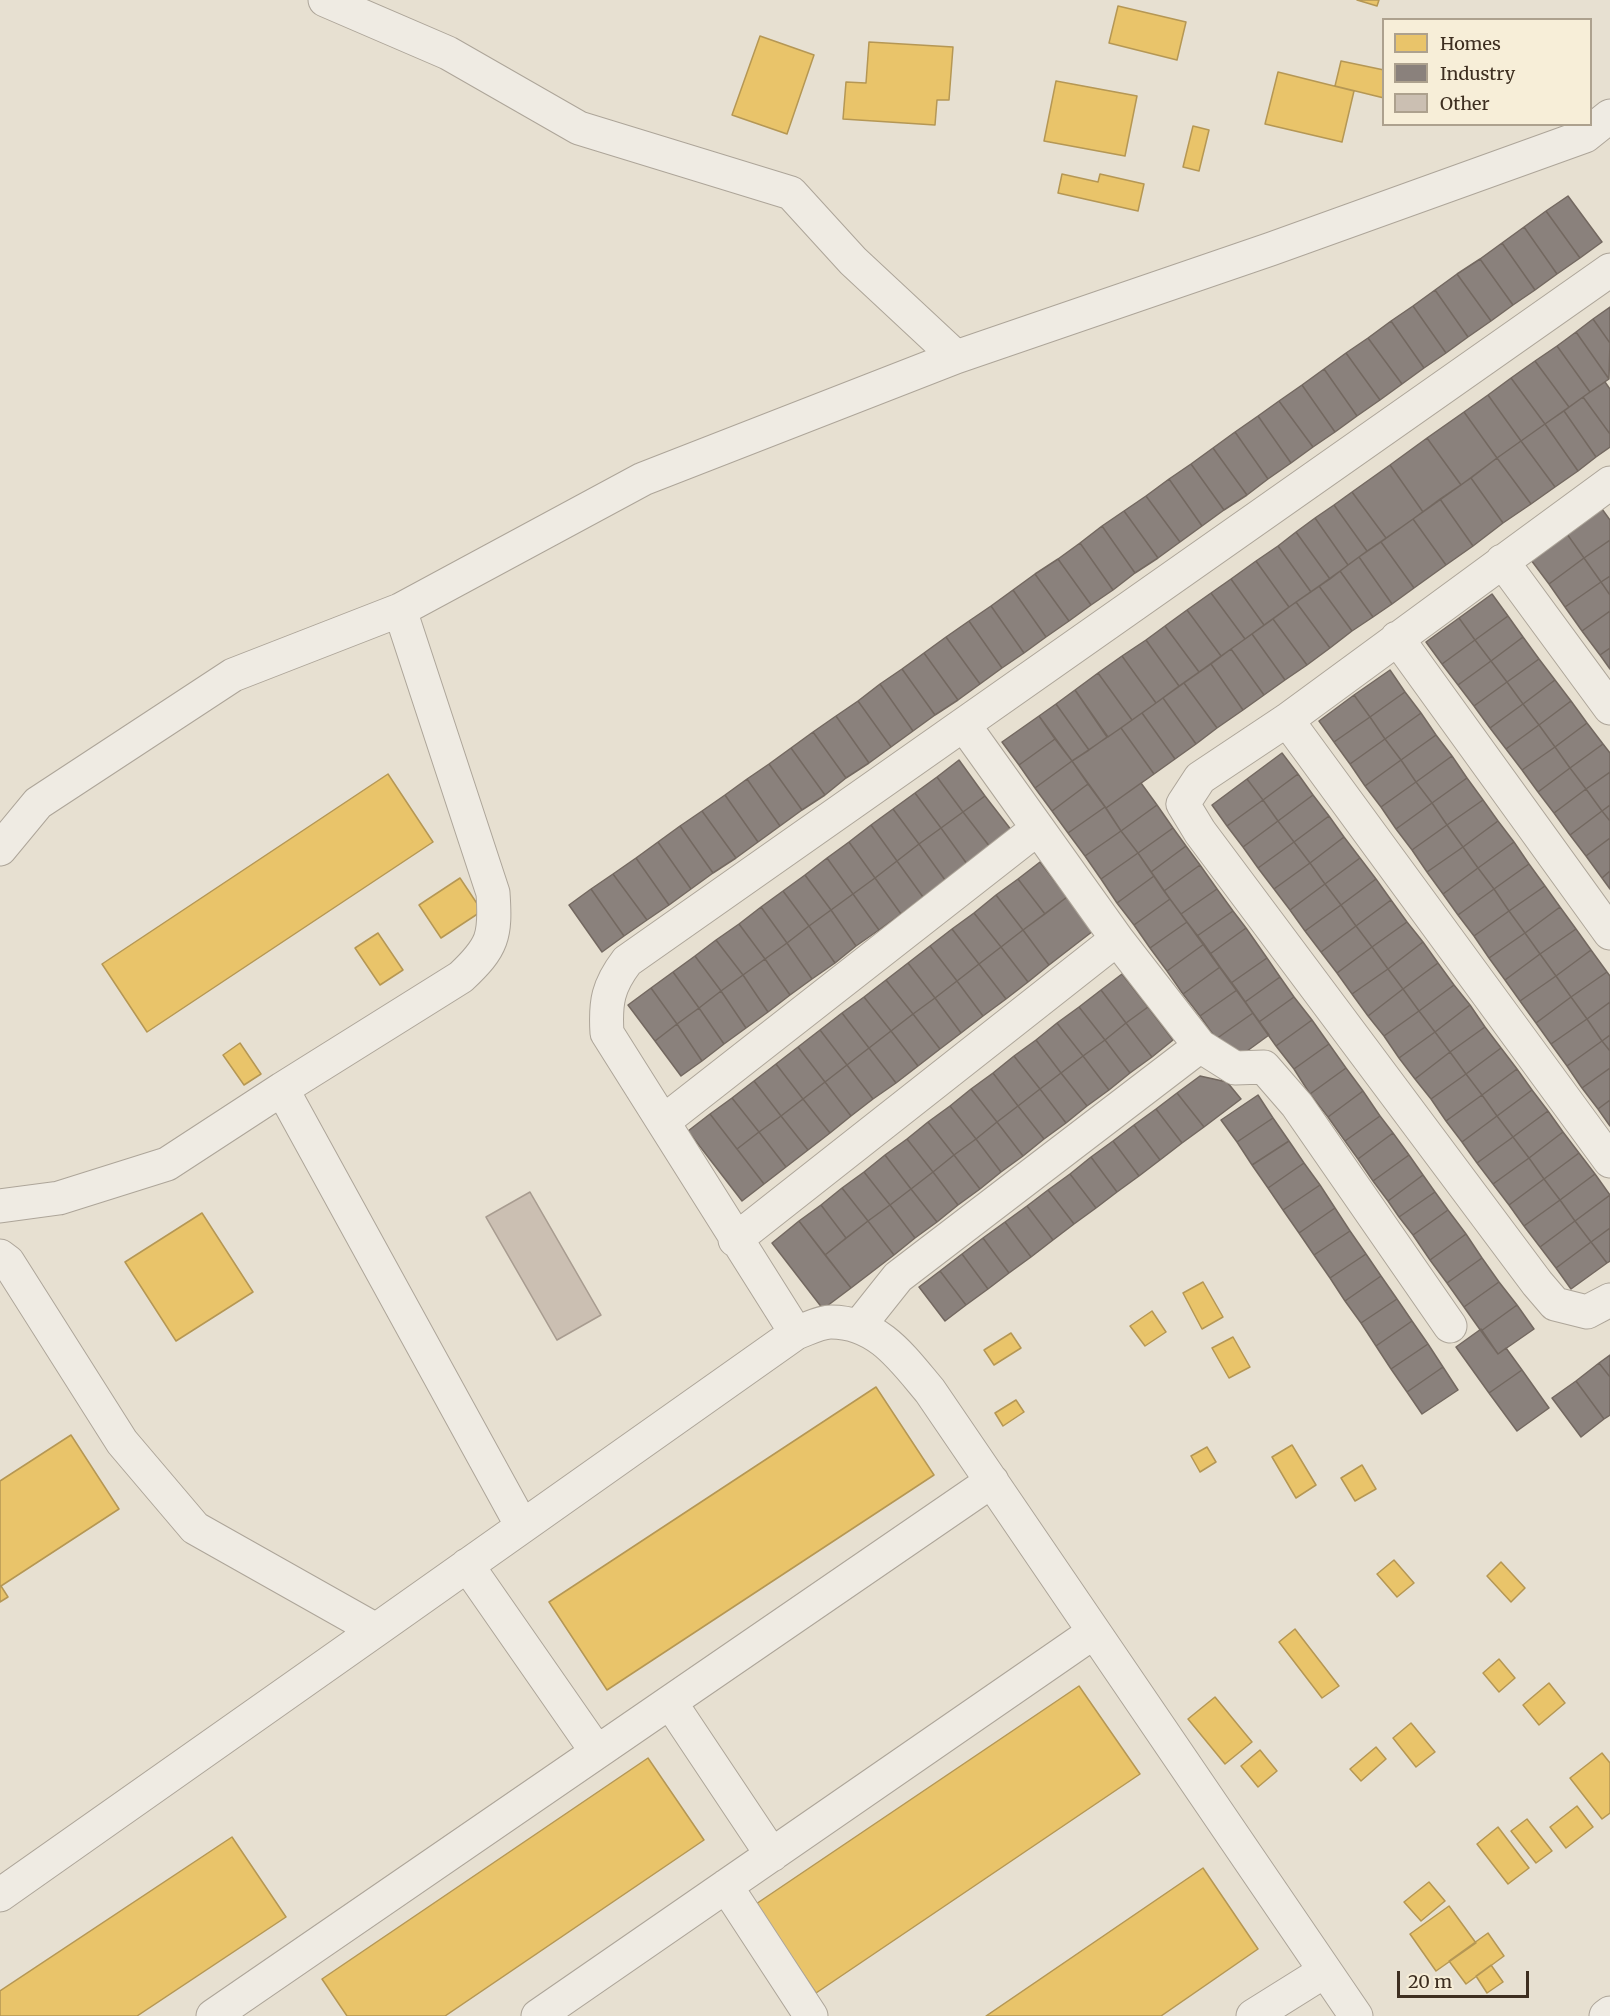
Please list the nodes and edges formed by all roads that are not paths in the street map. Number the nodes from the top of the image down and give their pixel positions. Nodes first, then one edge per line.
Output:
1 (325, 0) edge
2 (1610, 116) edge
3 (1610, 270) edge
4 (956, 357) junction
5 (1610, 483) edge
6 (1502, 561) junction
7 (400, 610) junction
8 (1397, 638) junction
9 (1610, 708) edge
10 (1287, 720) junction
11 (964, 725) junction
12 (1037, 829) junction
13 (0, 849) edge
14 (1610, 933) edge
15 (1117, 939) junction
16 (1200, 1047) junction
17 (282, 1089) junction
18 (664, 1121) junction
19 (1610, 1161) edge
20 (0, 1206) edge
21 (735, 1240) junction
22 (0, 1256) edge
23 (1610, 1300) edge
24 (859, 1326) junction
25 (1450, 1326) dead end
26 (796, 1333) junction
27 (992, 1481) junction
28 (522, 1526) junction
29 (467, 1565) junction
30 (376, 1630) junction
31 (1094, 1632) junction
32 (670, 1702) junction
33 (597, 1752) junction
34 (772, 1855) junction
35 (726, 1886) junction
36 (0, 1895) edge
37 (1326, 1971) junction
38 (1610, 2013) edge
39 (213, 2016) edge
40 (538, 2016) edge
41 (811, 2016) edge
42 (1253, 2016) edge
43 (1356, 2016) edge
44 (1606, 2016) edge

1 - 4 street
2 - 4 street
3 - 11 street
4 - 7 street
5 - 6 street
6 - 8 street
6 - 9 street
7 - 13 street
7 - 17 street
8 - 10 street
8 - 14 street
10 - 19 street
10 - 23 street
11 - 12 street
11 - 18 street
12 - 15 street
12 - 18 street
15 - 16 street
15 - 21 street
16 - 24 street
16 - 25 street
17 - 20 street
17 - 28 street
18 - 21 street
21 - 26 street
22 - 30 street
24 - 26 street
24 - 27 street
26 - 28 street
27 - 31 street
27 - 32 street
28 - 29 street
29 - 30 street
29 - 33 street
30 - 36 street
31 - 34 street
31 - 37 street
32 - 33 street
32 - 34 street
33 - 39 street
34 - 35 street
35 - 40 street
35 - 41 street
37 - 42 street
37 - 43 street
38 - 44 street

